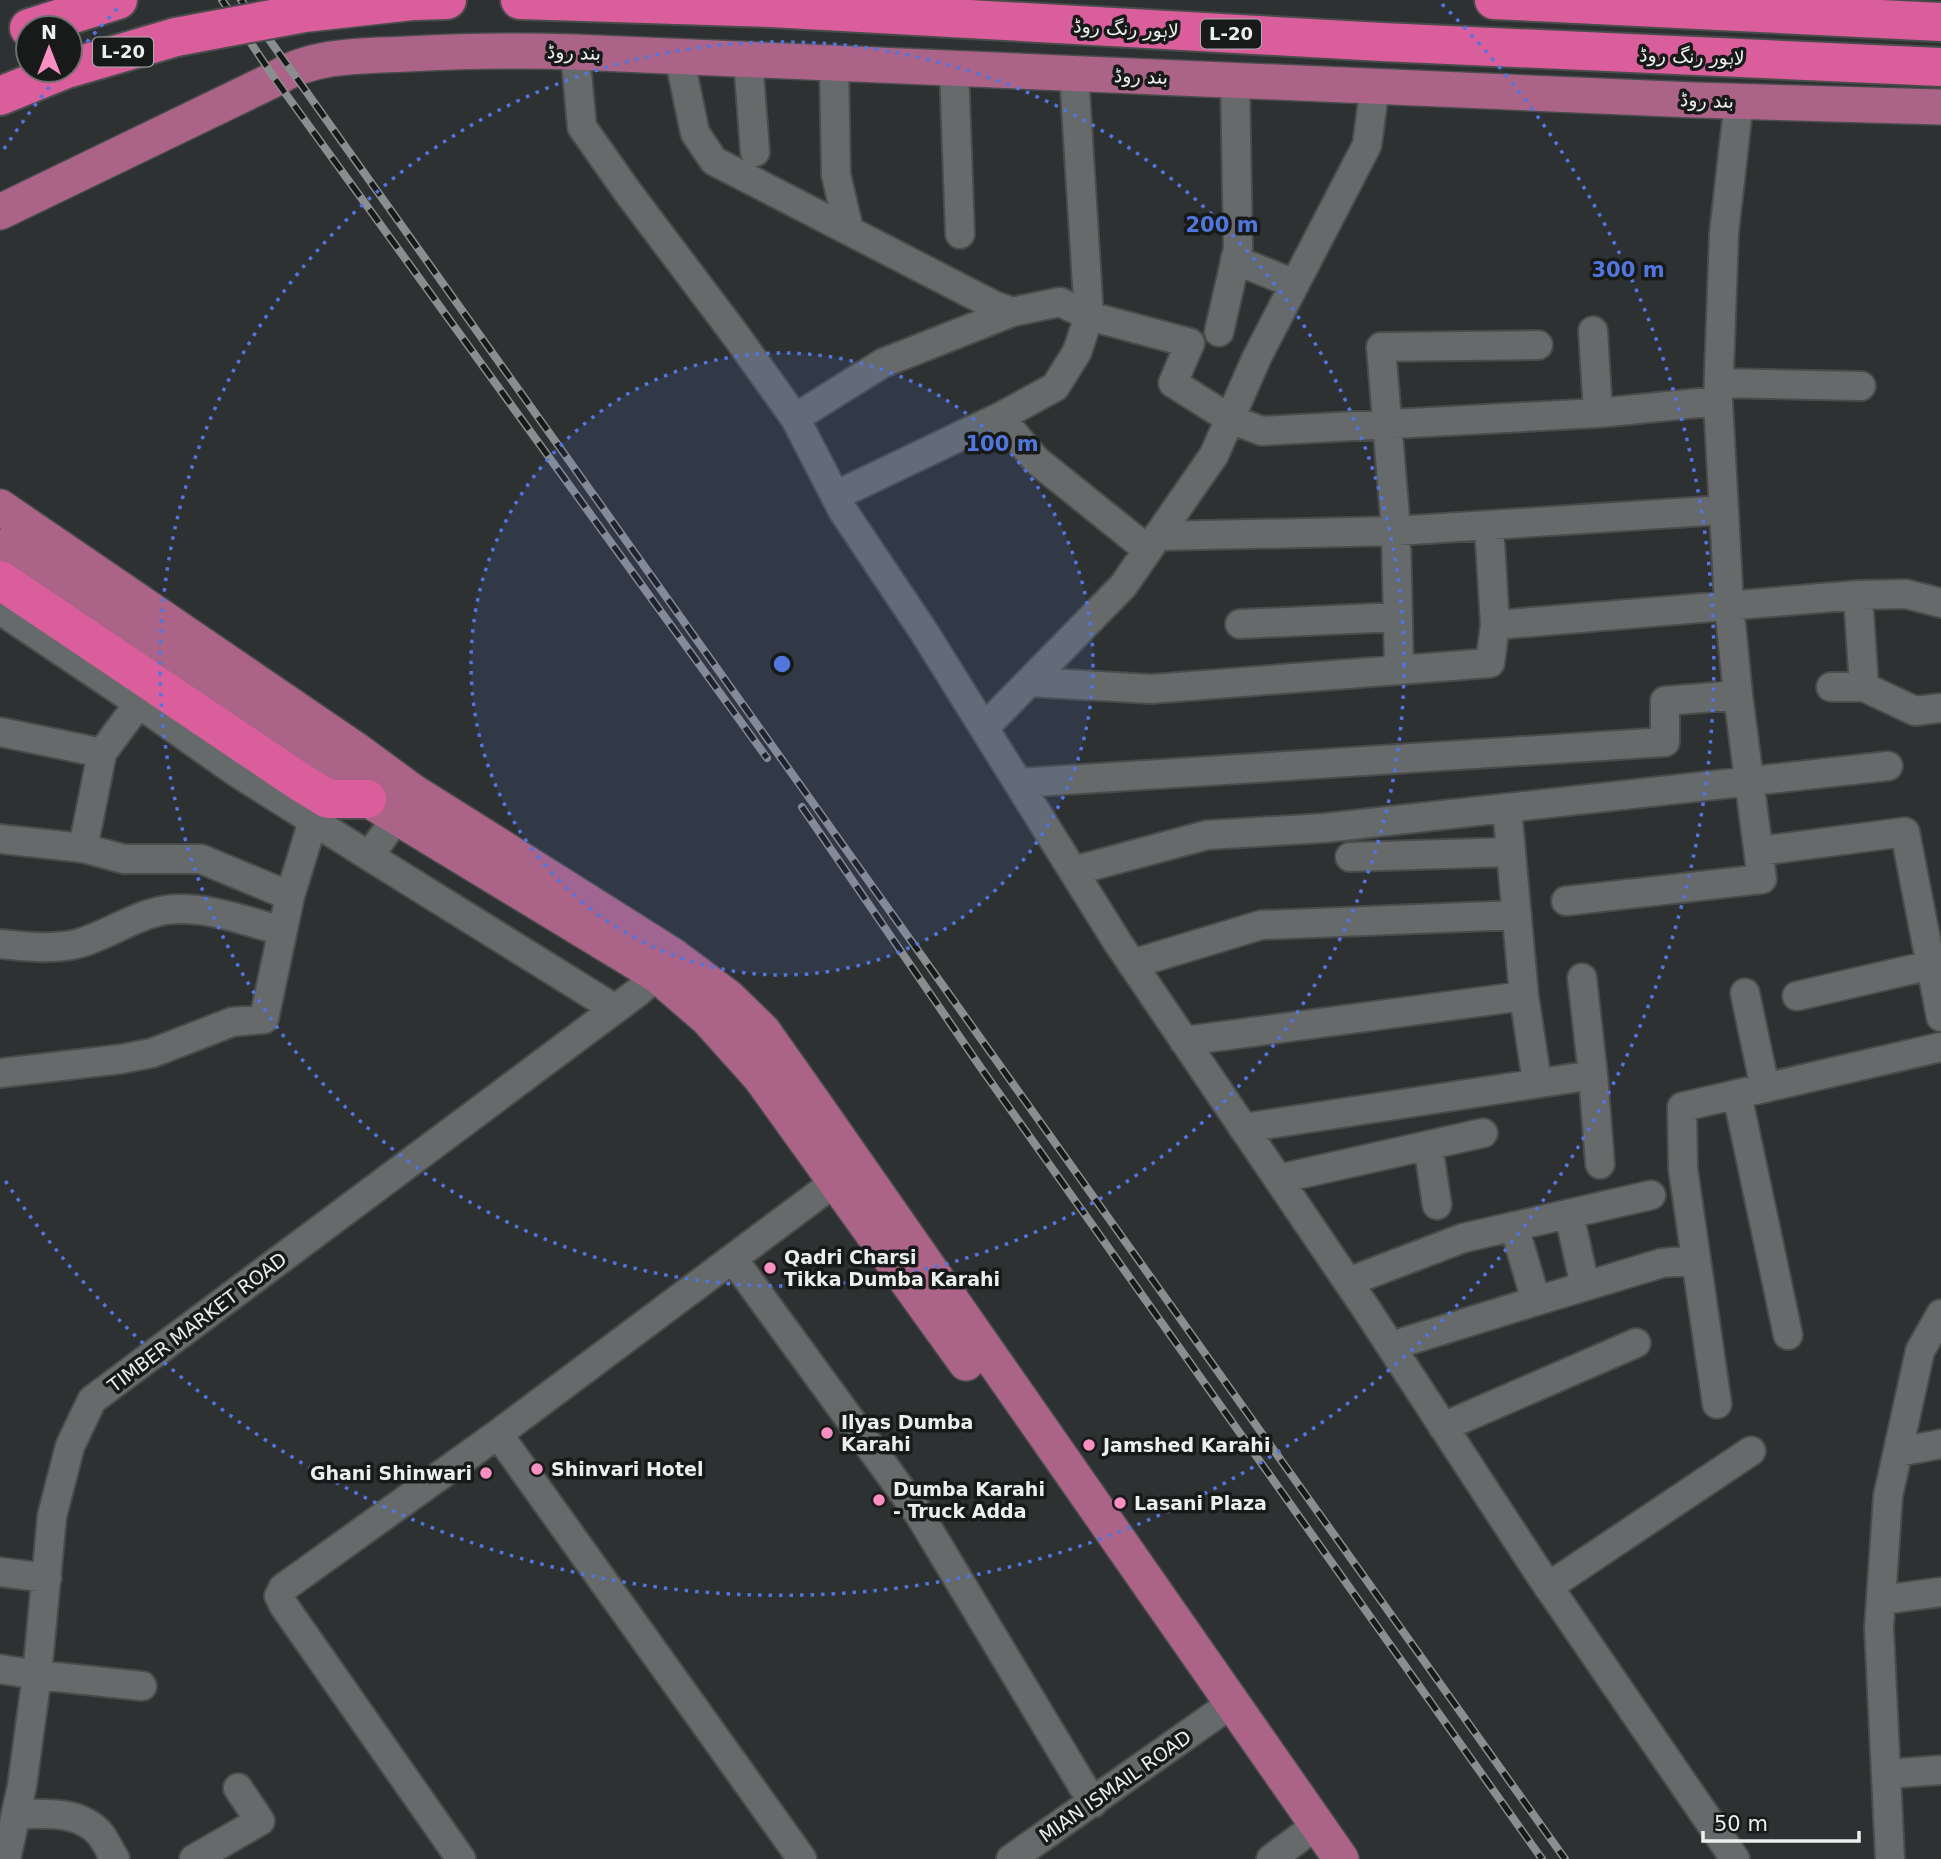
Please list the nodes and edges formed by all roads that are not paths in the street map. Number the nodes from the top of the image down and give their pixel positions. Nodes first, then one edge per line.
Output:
1 (118, 0) edge
2 (314, 0) edge
3 (520, 0) edge
4 (1493, 0) edge
5 (430, 1) edge
6 (74, 14) edge
7 (1941, 22) edge
8 (575, 52) junction
9 (679, 56) junction
10 (341, 57) junction
11 (748, 59) junction
12 (834, 63) junction
13 (84, 64) edge
14 (1941, 67) edge
15 (954, 68) junction
16 (1074, 74) junction
17 (1235, 79) junction
18 (30, 84) edge
19 (1374, 85) junction
20 (0, 96) edge
21 (1738, 102) junction
22 (1941, 107) edge
23 (755, 152) dead end
24 (0, 212) edge
25 (849, 230) junction
26 (960, 234) dead end
27 (1236, 260) junction
28 (1295, 284) junction
29 (1012, 312) junction
30 (1089, 316) junction
31 (1593, 331) dead end
32 (1219, 332) dead end
33 (1538, 345) dead end
34 (1861, 386) dead end
35 (1718, 392) junction
36 (1598, 413) junction
37 (1000, 417) junction
38 (795, 418) junction
39 (1230, 419) junction
40 (1389, 424) junction
41 (835, 496) junction
42 (0, 507) edge
43 (1723, 510) junction
44 (1489, 525) junction
45 (1396, 531) junction
46 (1152, 543) junction
47 (0, 547) edge
48 (0, 580) edge
49 (1858, 595) junction
50 (1941, 603) edge
51 (1729, 604) junction
52 (0, 610) edge
53 (1396, 617) junction
54 (1241, 624) dead end
55 (1495, 625) junction
56 (1399, 670) junction
57 (1029, 682) junction
58 (1831, 687) dead end
59 (1864, 687) junction
60 (1738, 695) junction
61 (139, 704) junction
62 (1941, 708) edge
63 (984, 728) junction
64 (0, 732) edge
65 (102, 753) junction
66 (1888, 765) dead end
67 (1749, 781) junction
68 (1018, 783) junction
69 (360, 794) junction
70 (1507, 808) junction
71 (0, 839) edge
72 (83, 848) junction
73 (1759, 851) junction
74 (1511, 852) junction
75 (369, 856) junction
76 (1350, 857) dead end
77 (1073, 871) junction
78 (290, 896) junction
79 (1566, 901) dead end
80 (1931, 913) edge
81 (1517, 915) junction
82 (282, 931) junction
83 (0, 944) edge
84 (1132, 964) junction
85 (665, 965) junction
86 (1931, 965) junction
87 (1582, 978) dead end
88 (1745, 993) dead end
89 (1524, 996) junction
90 (1797, 996) dead end
91 (615, 1009) junction
92 (1941, 1017) edge
93 (1184, 1041) junction
94 (1941, 1047) edge
95 (0, 1073) edge
96 (1593, 1075) junction
97 (1537, 1082) junction
98 (1765, 1088) junction
99 (1737, 1094) junction
100 (1243, 1128) junction
101 (1483, 1133) dead end
102 (1428, 1145) junction
103 (1600, 1164) dead end
104 (1278, 1179) junction
105 (835, 1182) junction
106 (1651, 1195) dead end
107 (1437, 1205) dead end
108 (1569, 1214) junction
109 (1514, 1226) junction
110 (733, 1259) junction
111 (1696, 1260) junction
112 (1348, 1282) junction
113 (1585, 1286) junction
114 (1536, 1301) junction
115 (1941, 1314) edge
116 (1788, 1335) dead end
117 (1636, 1343) dead end
118 (1391, 1346) junction
119 (1929, 1363) edge
120 (1717, 1404) dead end
121 (1443, 1427) junction
122 (498, 1434) junction
123 (1941, 1444) edge
124 (1751, 1451) dead end
125 (1898, 1452) junction
126 (0, 1572) edge
127 (47, 1578) junction
128 (1548, 1587) junction
129 (1941, 1592) edge
130 (1881, 1600) junction
131 (0, 1669) edge
132 (37, 1675) junction
133 (142, 1686) dead end
134 (1218, 1713) junction
135 (1941, 1770) edge
136 (1886, 1774) junction
137 (11, 1784) edge
138 (239, 1788) dead end
139 (1093, 1803) junction
140 (18, 1814) junction
141 (1313, 1840) edge
142 (6, 1859) edge
143 (115, 1859) edge
144 (194, 1859) edge
145 (461, 1859) edge
146 (802, 1859) edge
147 (1011, 1859) edge
148 (1271, 1859) edge
149 (1341, 1859) edge
150 (1735, 1859) edge
151 (1890, 1859) edge

1 - 6 highway, L-20
2 - 10 main road
3 - 14 highway, لاہور رنگ روڈ / L-20
4 - 7 highway
5 - 13 highway, L-20, bridge
8 - 9 main road, بند روڈ
8 - 10 main road, بند روڈ
8 - 38 street
9 - 11 main road, بند روڈ
9 - 25 street
10 - 24 main road, بند روڈ
11 - 12 main road, بند روڈ
11 - 23 street
12 - 15 main road, بند روڈ
12 - 25 street
15 - 16 main road, بند روڈ
15 - 26 street
16 - 17 main road, بند روڈ
16 - 30 street
17 - 19 main road, بند روڈ
17 - 27 street
18 - 20 highway
19 - 21 main road, بند روڈ
19 - 28 street
21 - 22 main road, بند روڈ
21 - 35 street
25 - 29 street
27 - 28 street
27 - 32 street
28 - 39 street
29 - 30 street
29 - 38 street
30 - 37 street
30 - 39 street
31 - 36 street
33 - 40 street
34 - 35 street
35 - 36 street
35 - 43 street
36 - 40 street
37 - 41 street
37 - 46 street
38 - 41 street
39 - 40 street
39 - 46 street
40 - 45 street
41 - 63 street
42 - 69 main road
43 - 44 street
43 - 51 street
44 - 45 street
44 - 55 street
45 - 46 street
45 - 53 street
46 - 57 street
47 - 69 main road
48 - 69 highway
49 - 50 street
49 - 51 street
49 - 59 street
51 - 55 street
51 - 60 street
52 - 61 street
53 - 54 street
53 - 56 street
55 - 56 street
56 - 57 street
57 - 63 street
58 - 59 street
59 - 62 street
60 - 67 street
60 - 68 street
61 - 65 street
61 - 69 street
63 - 68 street
64 - 65 street
65 - 72 street
66 - 67 street
67 - 70 street
67 - 73 street
68 - 77 street
69 - 75 street
69 - 75 street
69 - 78 street
69 - 85 main road
70 - 74 street
70 - 77 street
71 - 72 street
72 - 78 street
73 - 79 street
73 - 80 street
74 - 76 street
74 - 81 street
75 - 91 street
77 - 84 street
78 - 82 street
80 - 86 street
81 - 84 street
81 - 89 street
82 - 83 street
82 - 95 street
84 - 93 street
85 - 91 street, TIMBER MARKET ROAD
85 - 105 main road
85 - 141 main road
86 - 90 street
86 - 92 street
87 - 96 street
88 - 98 street
89 - 93 street
89 - 97 street
91 - 127 street, TIMBER MARKET ROAD
93 - 100 street
94 - 98 street
96 - 97 street
96 - 103 street
97 - 100 street
98 - 99 street
99 - 111 street
99 - 116 street
100 - 104 street
101 - 102 street
102 - 104 street
102 - 107 street
104 - 112 street
105 - 110 street
105 - 134 main road
106 - 108 street
108 - 109 street
108 - 113 street
109 - 112 street
109 - 114 street
110 - 122 street
110 - 139 street
111 - 113 street
111 - 120 street
112 - 118 street
113 - 114 street
114 - 118 street
115 - 119 street
117 - 121 street
118 - 121 street
119 - 125 street
121 - 128 street
122 - 145 street
122 - 146 street
123 - 125 street
124 - 128 street
125 - 130 street
126 - 127 street
127 - 132 street, TIMBER MARKET ROAD
128 - 150 street
129 - 130 street
130 - 136 street
131 - 132 street
132 - 133 street
132 - 137 street, TIMBER MARKET ROAD
134 - 139 street, MIAN ISMAIL ROAD
134 - 141 main road
135 - 136 street
136 - 151 street
137 - 140 street, TIMBER MARKET ROAD
138 - 144 street
139 - 147 street, MIAN ISMAIL ROAD
140 - 142 street, TIMBER MARKET ROAD
140 - 143 street
141 - 148 street
141 - 149 main road

